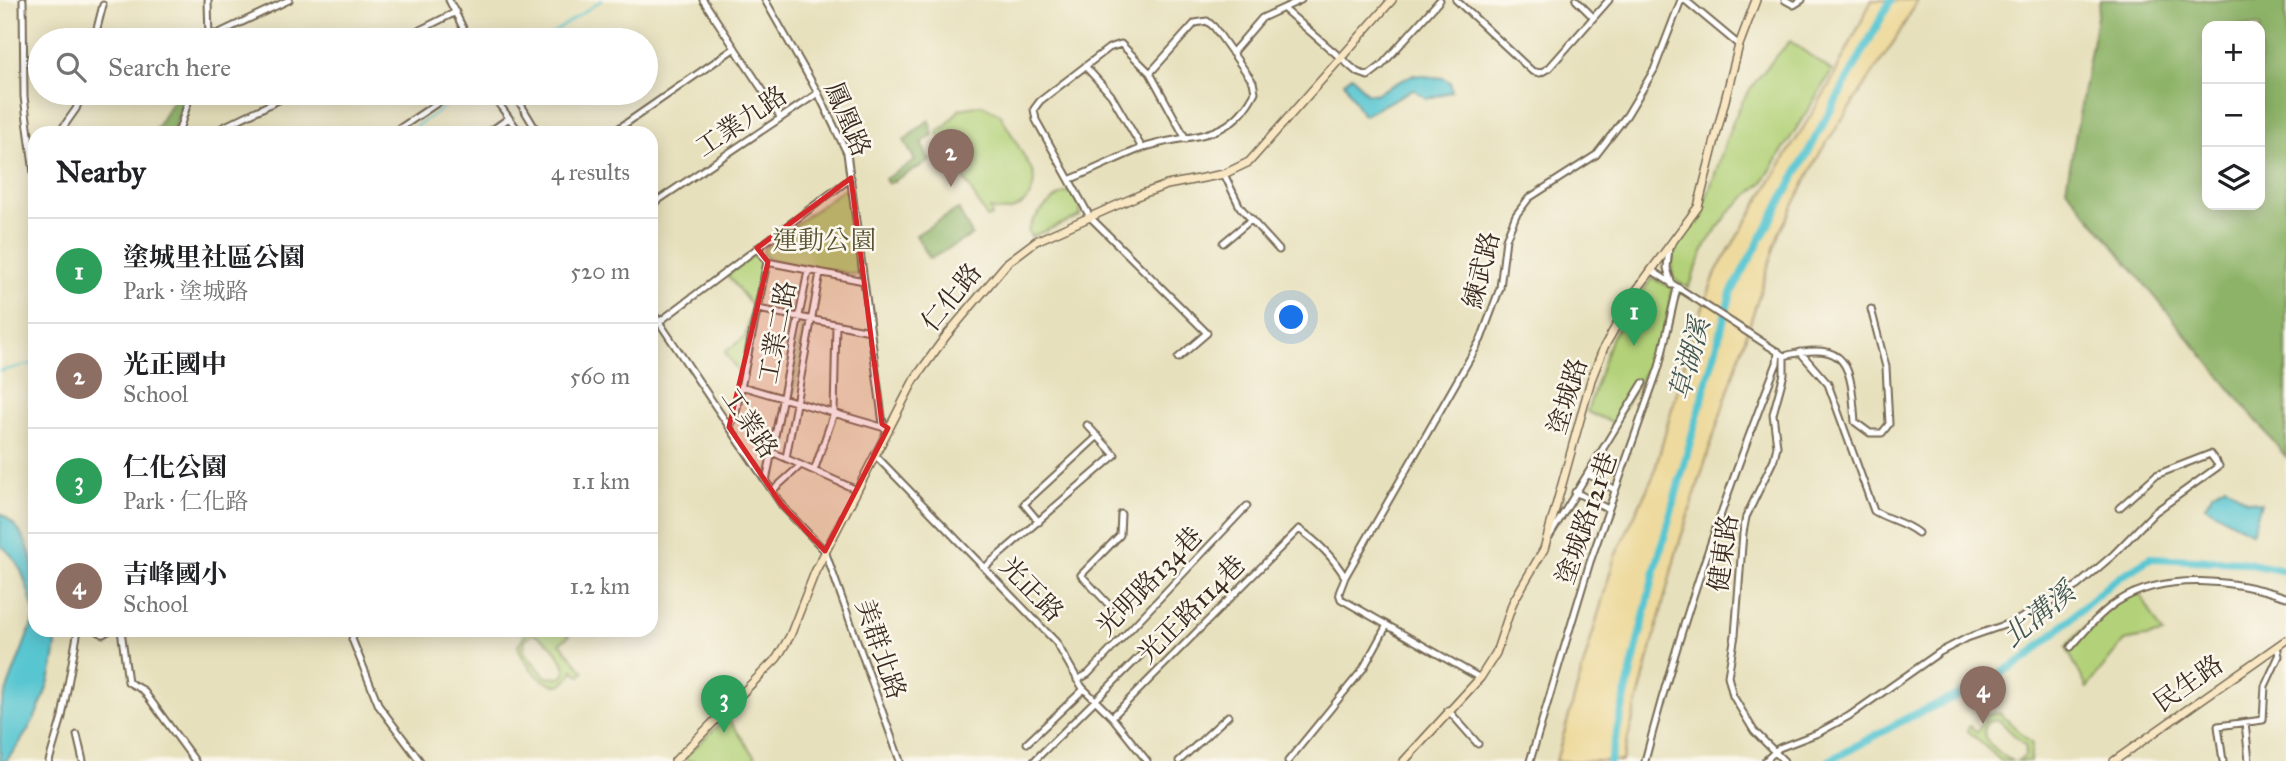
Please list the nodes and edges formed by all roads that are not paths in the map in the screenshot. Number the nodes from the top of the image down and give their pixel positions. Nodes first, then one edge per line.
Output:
1 (23, 0) edge
2 (208, 0) edge
3 (289, 0) edge
4 (449, 0) edge
5 (703, 0) edge
6 (765, 0) edge
7 (1301, 0) edge
8 (1392, 0) edge
9 (1440, 0) edge
10 (1456, 0) edge
11 (1576, 0) edge
12 (1609, 0) edge
13 (1683, 0) edge
14 (1756, 0) edge
15 (1785, 0) edge
16 (1802, 0) edge
17 (103, 5) dead end
18 (1284, 9) junction
19 (456, 12) junction
20 (1594, 17) junction
21 (97, 28) edge
22 (209, 28) edge
23 (230, 28) edge
24 (424, 28) edge
25 (463, 28) edge
26 (1739, 45) junction
27 (735, 48) junction
28 (1232, 53) junction
29 (1341, 58) junction
30 (1085, 66) junction
31 (1150, 73) junction
32 (818, 93) junction
33 (658, 101) edge
34 (78, 105) edge
35 (187, 105) edge
36 (268, 105) edge
37 (434, 105) edge
38 (500, 105) edge
39 (521, 105) edge
40 (653, 105) edge
41 (509, 118) junction
42 (780, 118) junction
43 (64, 126) edge
44 (180, 126) edge
45 (225, 126) edge
46 (403, 126) edge
47 (498, 126) edge
48 (515, 126) edge
49 (534, 126) edge
50 (622, 126) edge
51 (28, 128) edge
52 (1186, 139) junction
53 (1142, 148) junction
54 (1224, 174) junction
55 (851, 177) junction
56 (1071, 179) junction
57 (658, 200) edge
58 (1090, 217) junction
59 (1252, 219) junction
60 (1223, 243) dead end
61 (1669, 245) junction
62 (757, 248) junction
63 (1279, 250) dead end
64 (767, 262) junction
65 (1651, 270) junction
66 (808, 271) junction
67 (820, 273) junction
68 (864, 281) junction
69 (1676, 288) junction
70 (758, 309) junction
71 (1871, 309) dead end
72 (799, 317) junction
73 (812, 319) junction
74 (659, 321) joint
75 (836, 324) junction
76 (870, 331) junction
77 (1800, 352) junction
78 (1781, 353) junction
79 (1178, 358) dead end
80 (1643, 383) dead end
81 (741, 386) junction
82 (784, 398) junction
83 (796, 402) junction
84 (834, 413) junction
85 (1087, 425) dead end
86 (729, 427) junction
87 (888, 428) junction
88 (1098, 436) junction
89 (774, 453) junction
90 (874, 455) junction
91 (786, 458) junction
92 (801, 465) junction
93 (814, 471) junction
94 (1588, 474) junction
95 (766, 481) junction
96 (857, 490) junction
97 (1615, 490) junction
98 (772, 491) junction
99 (1575, 492) junction
100 (1247, 506) dead end
101 (2119, 508) dead end
102 (1608, 509) junction
103 (1121, 514) dead end
104 (1039, 522) junction
105 (1918, 533) dead end
106 (1546, 543) junction
107 (825, 551) junction
108 (985, 568) junction
109 (1345, 577) junction
110 (2286, 597) edge
111 (1110, 606) dead end
112 (1387, 625) junction
113 (77, 637) edge
114 (122, 637) edge
115 (353, 637) edge
116 (2286, 640) edge
117 (2277, 646) junction
118 (2071, 648) dead end
119 (1141, 655) dead end
120 (1480, 678) junction
121 (1077, 680) junction
122 (1084, 689) junction
123 (1095, 702) junction
124 (1448, 710) junction
125 (1228, 716) dead end
126 (1112, 717) junction
127 (2245, 723) junction
128 (77, 735) dead end
129 (1027, 743) dead end
130 (1478, 744) dead end
131 (1775, 754) junction
132 (49, 761) edge
133 (83, 761) edge
134 (195, 761) edge
135 (420, 761) edge
136 (674, 761) edge
137 (900, 761) edge
138 (1034, 761) edge
139 (1147, 761) edge
140 (1179, 761) edge
141 (1288, 761) edge
142 (1404, 761) edge
143 (1530, 761) edge
144 (1645, 761) edge
145 (1765, 761) edge
146 (1784, 761) edge
147 (2114, 761) edge
148 (2223, 761) edge
149 (2249, 761) edge

1 - 51 street
2 - 22 street
3 - 23 street
4 - 19 street
5 - 27 street
6 - 32 street, 鳳凰路
7 - 18 street
8 - 29 main road, 仁化路
9 - 29 street
10 - 20 street
11 - 20 street
12 - 20 street
13 - 26 street, 練武路
13 - 109 street, 練武路
14 - 26 main road
15 - 16 street
17 - 21 street
18 - 28 street
18 - 29 street
19 - 24 street
19 - 25 street
26 - 61 main road
27 - 33 street
27 - 42 street
28 - 31 street
28 - 52 street
29 - 54 main road, 仁化路
30 - 31 street
30 - 53 street
30 - 56 street
31 - 52 street
32 - 42 street, 工業九路
32 - 55 street, 鳳凰路
34 - 43 street
35 - 44 street
36 - 45 street
37 - 46 street
38 - 41 street
39 - 49 street
40 - 50 street
41 - 47 street
41 - 48 street
42 - 57 street, 工業九路
52 - 53 street
53 - 56 street
54 - 58 main road, 仁化路
54 - 59 street
55 - 62 street
55 - 68 street, 鳳凰路
56 - 58 street
58 - 79 street
58 - 87 main road, 仁化路
59 - 60 street
59 - 63 street
61 - 65 main road
61 - 69 street
62 - 64 street
62 - 74 street
64 - 66 street
64 - 70 street
65 - 69 street
65 - 106 main road, 塗城路
66 - 67 street
66 - 72 street, 工業二路
67 - 68 street
67 - 73 street, 工業二路
68 - 76 street, 鳳凰路
69 - 78 street
69 - 97 street, 塗城路121巷
70 - 72 street
70 - 81 street
71 - 77 street
72 - 73 street
72 - 82 street, 工業二路
73 - 75 street
73 - 83 street, 工業二路
74 - 86 street, 工業路
75 - 76 street
75 - 84 street
76 - 87 street, 鳳凰路
77 - 78 street
77 - 105 street
78 - 131 street, 健東路
78 - 144 street
80 - 94 street, 塗城路
81 - 82 street
81 - 86 street
82 - 83 street
82 - 89 street, 工業二路
83 - 84 street
83 - 91 street, 工業二路
84 - 87 street
84 - 93 street
85 - 88 street
86 - 95 street, 工業路
87 - 90 main road, 仁化路
88 - 104 street
88 - 104 street
89 - 91 street
89 - 95 street, 工業二路
90 - 96 main road, 仁化路
90 - 108 street, 光正路
91 - 92 street
92 - 93 street
92 - 98 street
93 - 96 street
94 - 97 street
94 - 99 street, 塗城路
95 - 98 street, 工業路
96 - 107 main road, 仁化路
97 - 102 street, 塗城路121巷
98 - 107 street, 工業路
99 - 102 street
99 - 106 street, 塗城路
100 - 121 street, 光明路134巷
101 - 131 street
102 - 143 street, 塗城路121巷
103 - 111 street
104 - 108 street
106 - 120 main road, 塗城路
107 - 136 main road, 仁化路
107 - 137 street, 美群北路
108 - 121 street, 光正路
109 - 112 street
109 - 126 street, 光正路114巷
110 - 118 street
112 - 120 street
112 - 141 street
113 - 132 street
114 - 134 street
115 - 135 street
116 - 117 main road, 民生路
117 - 127 street
117 - 147 main road, 民生路
119 - 123 street
120 - 124 main road, 塗城路
121 - 122 street, 光正路
122 - 123 street, 光正路
122 - 129 street
123 - 126 street, 光正路
123 - 138 street
124 - 130 street
124 - 142 main road, 塗城路
125 - 140 street
126 - 139 street, 光正路
127 - 148 street
127 - 149 street
128 - 133 street
131 - 145 street
131 - 146 street, 健東路

